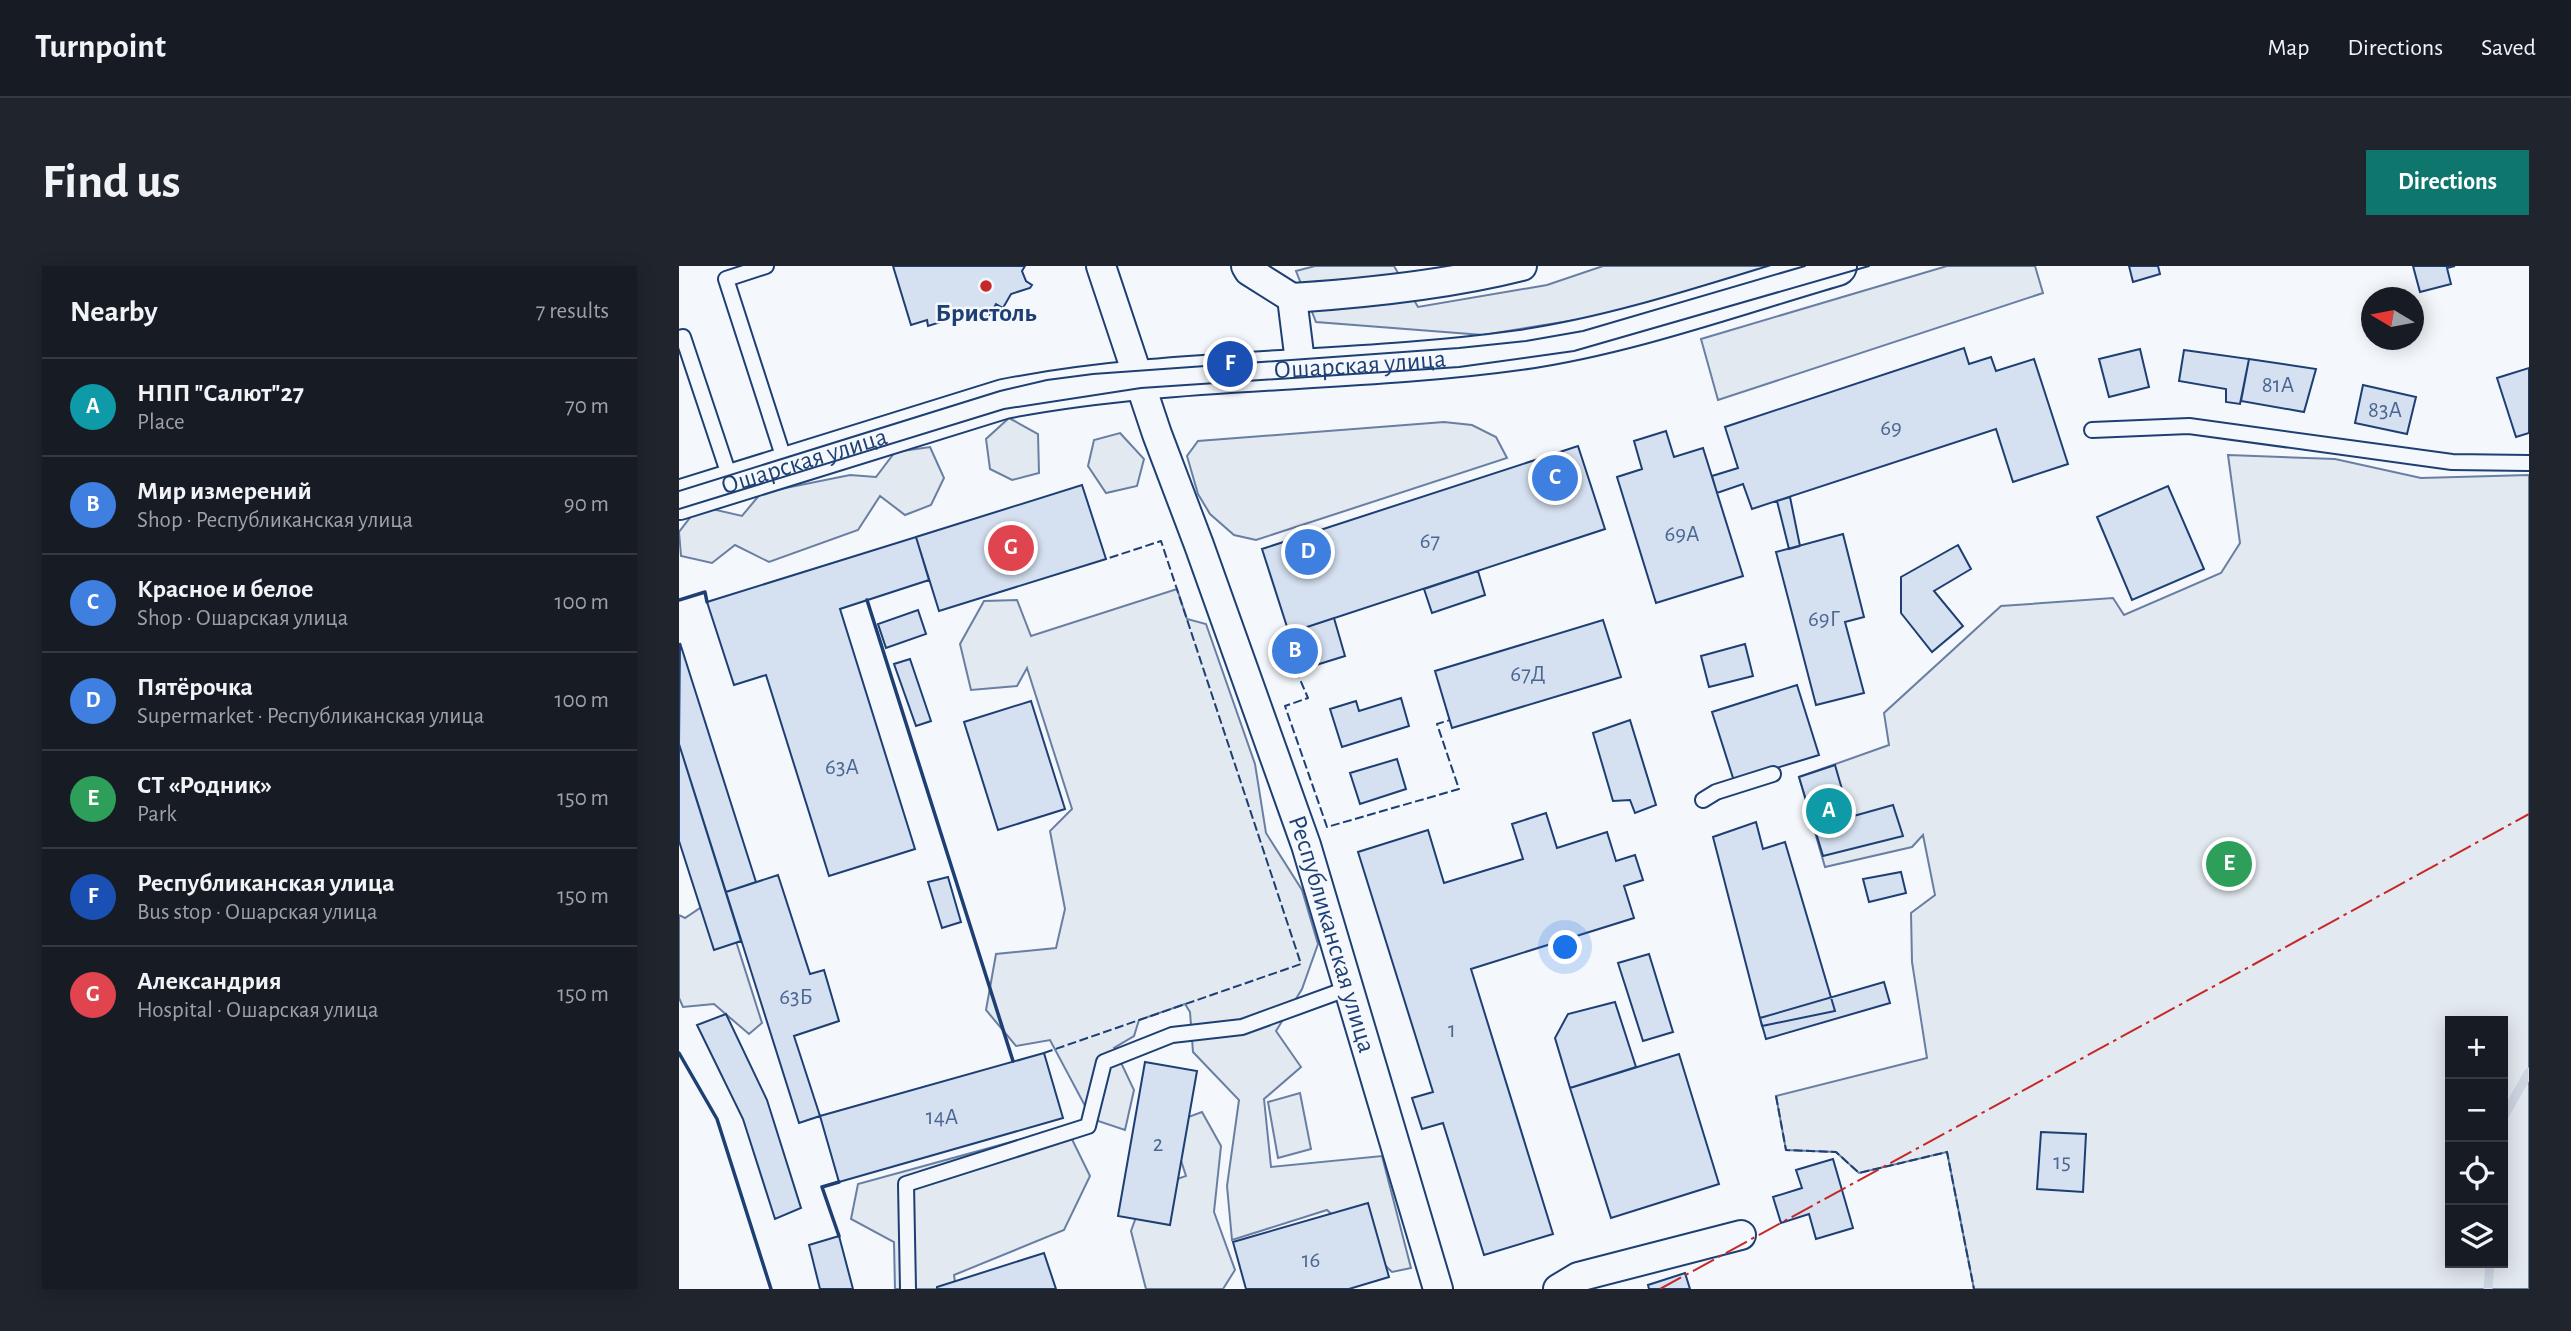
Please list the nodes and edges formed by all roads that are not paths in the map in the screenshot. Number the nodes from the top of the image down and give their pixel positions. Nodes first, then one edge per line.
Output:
1 (766, 266) edge
2 (1101, 266) edge
3 (1246, 266) edge
4 (1522, 266) edge
5 (1837, 266) edge
6 (1292, 298) junction
7 (679, 338) edge
8 (1301, 370) junction
9 (1138, 380) junction
10 (2092, 430) dead end
11 (2529, 463) edge
12 (786, 466) junction
13 (732, 483) junction
14 (679, 500) edge
15 (1773, 774) dead end
16 (1703, 800) dead end
17 (1349, 988) junction
18 (1741, 1235) dead end
19 (908, 1289) edge
20 (1438, 1289) edge
21 (1558, 1289) edge

1 - 12 lane
2 - 9 street, Республиканская улица
3 - 6 street
4 - 6 street
5 - 8 street, Ошарская улица
6 - 8 street
7 - 13 lane
8 - 9 street, Ошарская улица
9 - 12 street, Ошарская улица
9 - 17 street, Республиканская улица
10 - 11 lane
12 - 13 street, Ошарская улица
13 - 14 street, Ошарская улица
15 - 16 lane
17 - 19 lane
17 - 20 street, Республиканская улица
18 - 21 street

